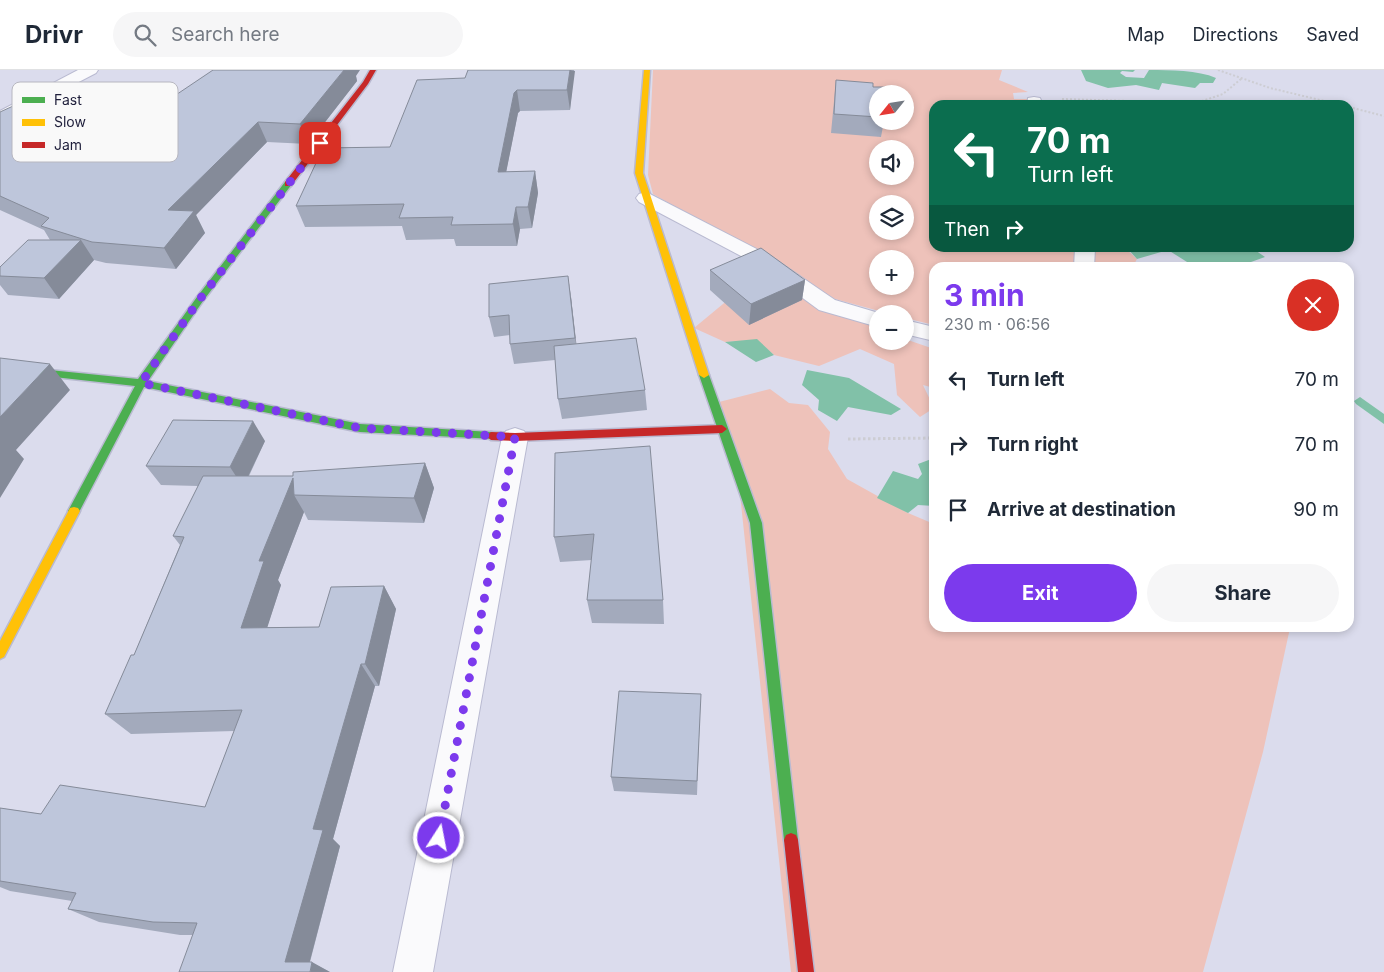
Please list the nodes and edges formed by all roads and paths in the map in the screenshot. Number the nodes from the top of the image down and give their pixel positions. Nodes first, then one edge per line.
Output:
1 (90, 70) edge
2 (373, 70) edge
3 (647, 70) edge
4 (1218, 70) edge
5 (1241, 79) junction
6 (68, 82) edge
7 (1059, 100) edge
8 (1123, 100) edge
9 (1205, 100) edge
10 (1322, 100) edge
11 (1354, 108) edge
12 (12, 112) edge
13 (1384, 116) edge
14 (0, 118) edge
15 (646, 198) junction
16 (869, 317) edge
17 (914, 329) edge
18 (929, 333) edge
19 (0, 368) edge
20 (141, 383) junction
21 (722, 429) junction
22 (515, 437) junction
23 (929, 438) edge
24 (848, 439) dead end
25 (0, 653) edge
26 (413, 972) edge
27 (806, 972) edge

1 - 6 street
2 - 20 street
3 - 15 street
4 - 5 path
5 - 9 path
5 - 10 path
7 - 8 path
11 - 13 path
12 - 14 street
15 - 16 street
15 - 21 street
17 - 18 street
19 - 20 street
20 - 22 street
20 - 25 street
21 - 22 street
21 - 27 street
22 - 26 street
23 - 24 path

